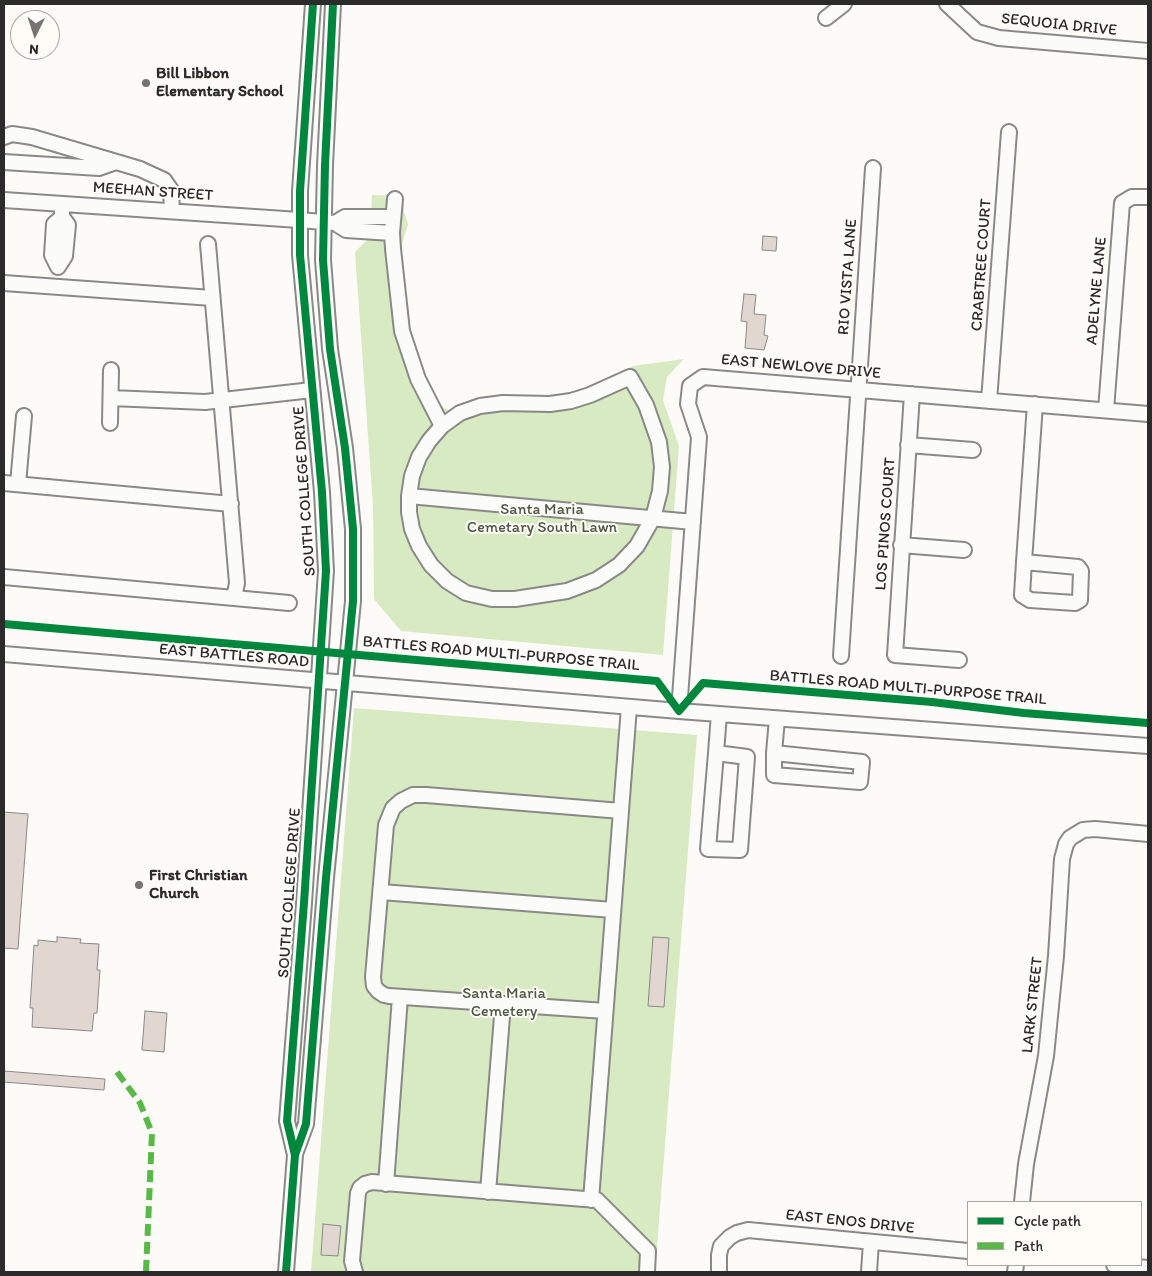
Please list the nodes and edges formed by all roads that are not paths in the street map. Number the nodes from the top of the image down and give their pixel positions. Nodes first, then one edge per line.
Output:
1 (314, 4) edge
2 (333, 4) edge
3 (844, 4) edge
4 (948, 4) edge
5 (826, 18) dead end
6 (1148, 51) edge
7 (1009, 132) dead end
8 (4, 137) edge
9 (4, 162) edge
10 (116, 162) junction
11 (874, 168) dead end
12 (1148, 197) edge
13 (394, 199) dead end
14 (4, 200) edge
15 (62, 210) junction
16 (172, 211) junction
17 (393, 216) junction
18 (299, 220) junction
19 (329, 223) junction
20 (392, 232) junction
21 (208, 244) dead end
22 (4, 283) edge
23 (56, 286) junction
24 (212, 298) junction
25 (112, 370) dead end
26 (858, 389) junction
27 (312, 390) junction
28 (912, 394) junction
29 (111, 398) junction
30 (222, 399) junction
31 (989, 401) junction
32 (1035, 404) junction
33 (1106, 410) junction
34 (1148, 414) edge
35 (24, 416) dead end
36 (110, 424) dead end
37 (442, 426) junction
38 (908, 445) junction
39 (974, 450) dead end
40 (11, 484) edge
41 (409, 496) junction
42 (231, 504) junction
43 (653, 518) junction
44 (693, 522) junction
45 (902, 545) junction
46 (964, 550) dead end
47 (1024, 562) junction
48 (4, 577) edge
49 (234, 598) junction
50 (289, 603) dead end
51 (4, 654) edge
52 (841, 656) dead end
53 (959, 660) dead end
54 (318, 680) junction
55 (345, 683) junction
56 (629, 706) junction
57 (678, 711) junction
58 (719, 714) junction
59 (777, 718) junction
60 (1148, 746) edge
61 (716, 753) junction
62 (774, 753) junction
63 (621, 811) junction
64 (1148, 834) edge
65 (381, 892) junction
66 (613, 910) junction
67 (400, 997) junction
68 (503, 1004) junction
69 (605, 1011) junction
70 (294, 1155) junction
71 (386, 1184) junction
72 (488, 1192) junction
73 (591, 1200) junction
74 (1022, 1201) edge
75 (871, 1242) junction
76 (967, 1250) edge
77 (1125, 1266) edge
78 (1148, 1268) edge
79 (286, 1272) edge
80 (355, 1272) edge
81 (648, 1272) edge
82 (719, 1272) edge
83 (869, 1272) edge

1 - 18 street, SOUTH COLLEGE DRIVE
2 - 19 street, SOUTH COLLEGE DRIVE
3 - 5 street
4 - 6 street, SEQUOIA DRIVE
7 - 31 street, CRABTREE COURT
8 - 10 street
9 - 10 street
10 - 16 street
11 - 26 street, RIO VISTA LANE
12 - 33 street, ADELYNE LANE
13 - 17 street
14 - 15 street, MEEHAN STREET
15 - 16 street, MEEHAN STREET
15 - 23 street
16 - 18 street, MEEHAN STREET
17 - 19 street
17 - 20 street
18 - 19 street, MEEHAN STREET
18 - 27 street, SOUTH COLLEGE DRIVE
19 - 20 street
19 - 55 street, SOUTH COLLEGE DRIVE
20 - 37 street
21 - 24 street
22 - 23 street
23 - 24 street
24 - 30 street
25 - 29 street
26 - 28 street, EAST NEWLOVE DRIVE
26 - 44 street, EAST NEWLOVE DRIVE
26 - 52 street, RIO VISTA LANE
27 - 30 street
27 - 54 street, SOUTH COLLEGE DRIVE
28 - 31 street, EAST NEWLOVE DRIVE
28 - 38 street, LOS PINOS COURT
29 - 30 street
29 - 36 street
30 - 42 street
31 - 32 street, EAST NEWLOVE DRIVE
32 - 33 street, EAST NEWLOVE DRIVE
32 - 47 street
33 - 34 street, EAST NEWLOVE DRIVE
35 - 40 street
37 - 41 street
37 - 43 street
38 - 39 street
38 - 45 street, LOS PINOS COURT
40 - 42 street
41 - 43 street
41 - 43 street
42 - 49 street
43 - 44 street
44 - 57 street, EAST NEWLOVE DRIVE
45 - 46 street
45 - 53 street, LOS PINOS COURT
47 - 47 street
48 - 49 street
49 - 50 street
51 - 54 street, EAST BATTLES ROAD
54 - 55 street, EAST BATTLES ROAD
54 - 70 street, SOUTH COLLEGE DRIVE
55 - 56 street, EAST BATTLES ROAD
55 - 70 street, SOUTH COLLEGE DRIVE
56 - 57 street, EAST BATTLES ROAD
56 - 63 street
57 - 58 street, EAST BATTLES ROAD
58 - 59 street, EAST BATTLES ROAD
58 - 61 street
59 - 60 street, EAST BATTLES ROAD
59 - 62 street
61 - 61 street
62 - 62 street
63 - 65 street
63 - 66 street
64 - 74 street, LARK STREET
65 - 66 street
65 - 67 street
66 - 69 street
67 - 68 street
67 - 71 street
68 - 69 street
68 - 72 street
69 - 73 street
70 - 79 street, SOUTH COLLEGE DRIVE
71 - 72 street
71 - 80 street
72 - 73 street
73 - 81 street
75 - 76 street, EAST ENOS DRIVE
75 - 82 street, EAST ENOS DRIVE
75 - 83 street
77 - 78 street

